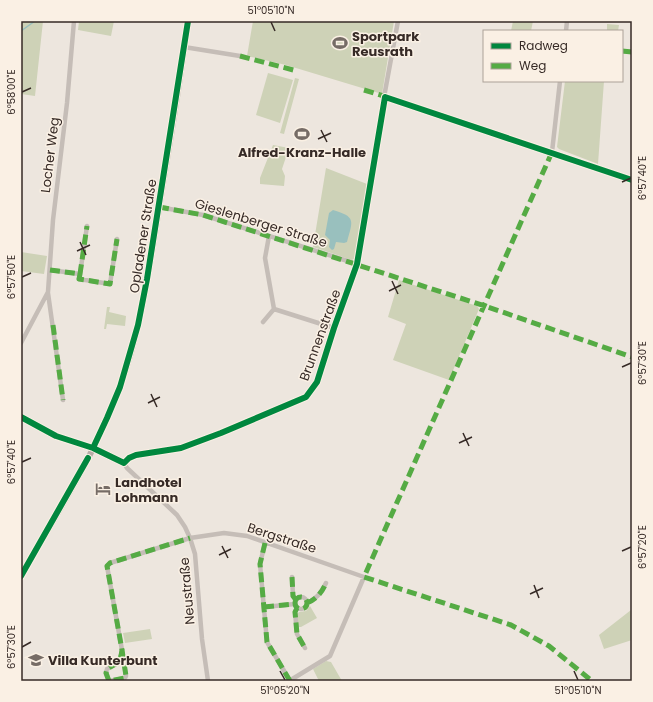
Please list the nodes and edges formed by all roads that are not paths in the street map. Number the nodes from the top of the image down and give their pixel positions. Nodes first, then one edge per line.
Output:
1 (74, 21) edge
2 (188, 21) edge
3 (398, 21) edge
4 (184, 47) junction
5 (240, 56) dead end
6 (560, 82) edge
7 (382, 108) dead end
8 (378, 134) dead end
9 (552, 152) dead end
10 (159, 207) junction
11 (87, 226) dead end
12 (269, 236) junction
13 (117, 239) dead end
14 (357, 264) junction
15 (50, 270) junction
16 (80, 274) junction
17 (48, 292) junction
18 (274, 309) junction
19 (263, 322) dead end
20 (334, 328) junction
21 (21, 343) edge
22 (63, 400) dead end
23 (21, 417) edge
24 (93, 448) junction
25 (124, 463) junction
26 (190, 538) junction
27 (265, 543) junction
28 (21, 576) edge
29 (292, 577) dead end
30 (326, 583) dead end
31 (307, 603) junction
32 (296, 604) junction
33 (264, 607) junction
34 (305, 648) dead end
35 (122, 650) junction
36 (208, 681) edge
37 (289, 681) edge

1 - 15 street, Locher Weg
2 - 4 main road, Opladener Straße
3 - 7 street
4 - 5 street
4 - 10 main road, Opladener Straße
6 - 9 street
8 - 14 street, Brunnenstraße
10 - 12 street, Gieslenberger Straße
10 - 24 main road, Opladener Straße
11 - 16 street
12 - 14 street, Gieslenberger Straße
12 - 18 street
13 - 16 street
14 - 20 street, Brunnenstraße
15 - 16 street
15 - 17 street, Locher Weg
17 - 21 street, Locher Weg
17 - 22 street, Locher Weg
18 - 19 street
18 - 20 street
20 - 25 street, Brunnenstraße
23 - 24 street, Neustraße
24 - 25 street, Neustraße
24 - 28 main road, Opladener Straße
25 - 26 street, Neustraße
26 - 27 street, Bergstraße
26 - 35 street, Bergstraße
26 - 36 street, Neustraße
27 - 33 street
27 - 37 street, Bergstraße
29 - 32 street
30 - 31 street
31 - 32 street
31 - 32 street
32 - 33 street
32 - 34 street
33 - 37 street
35 - 35 street

